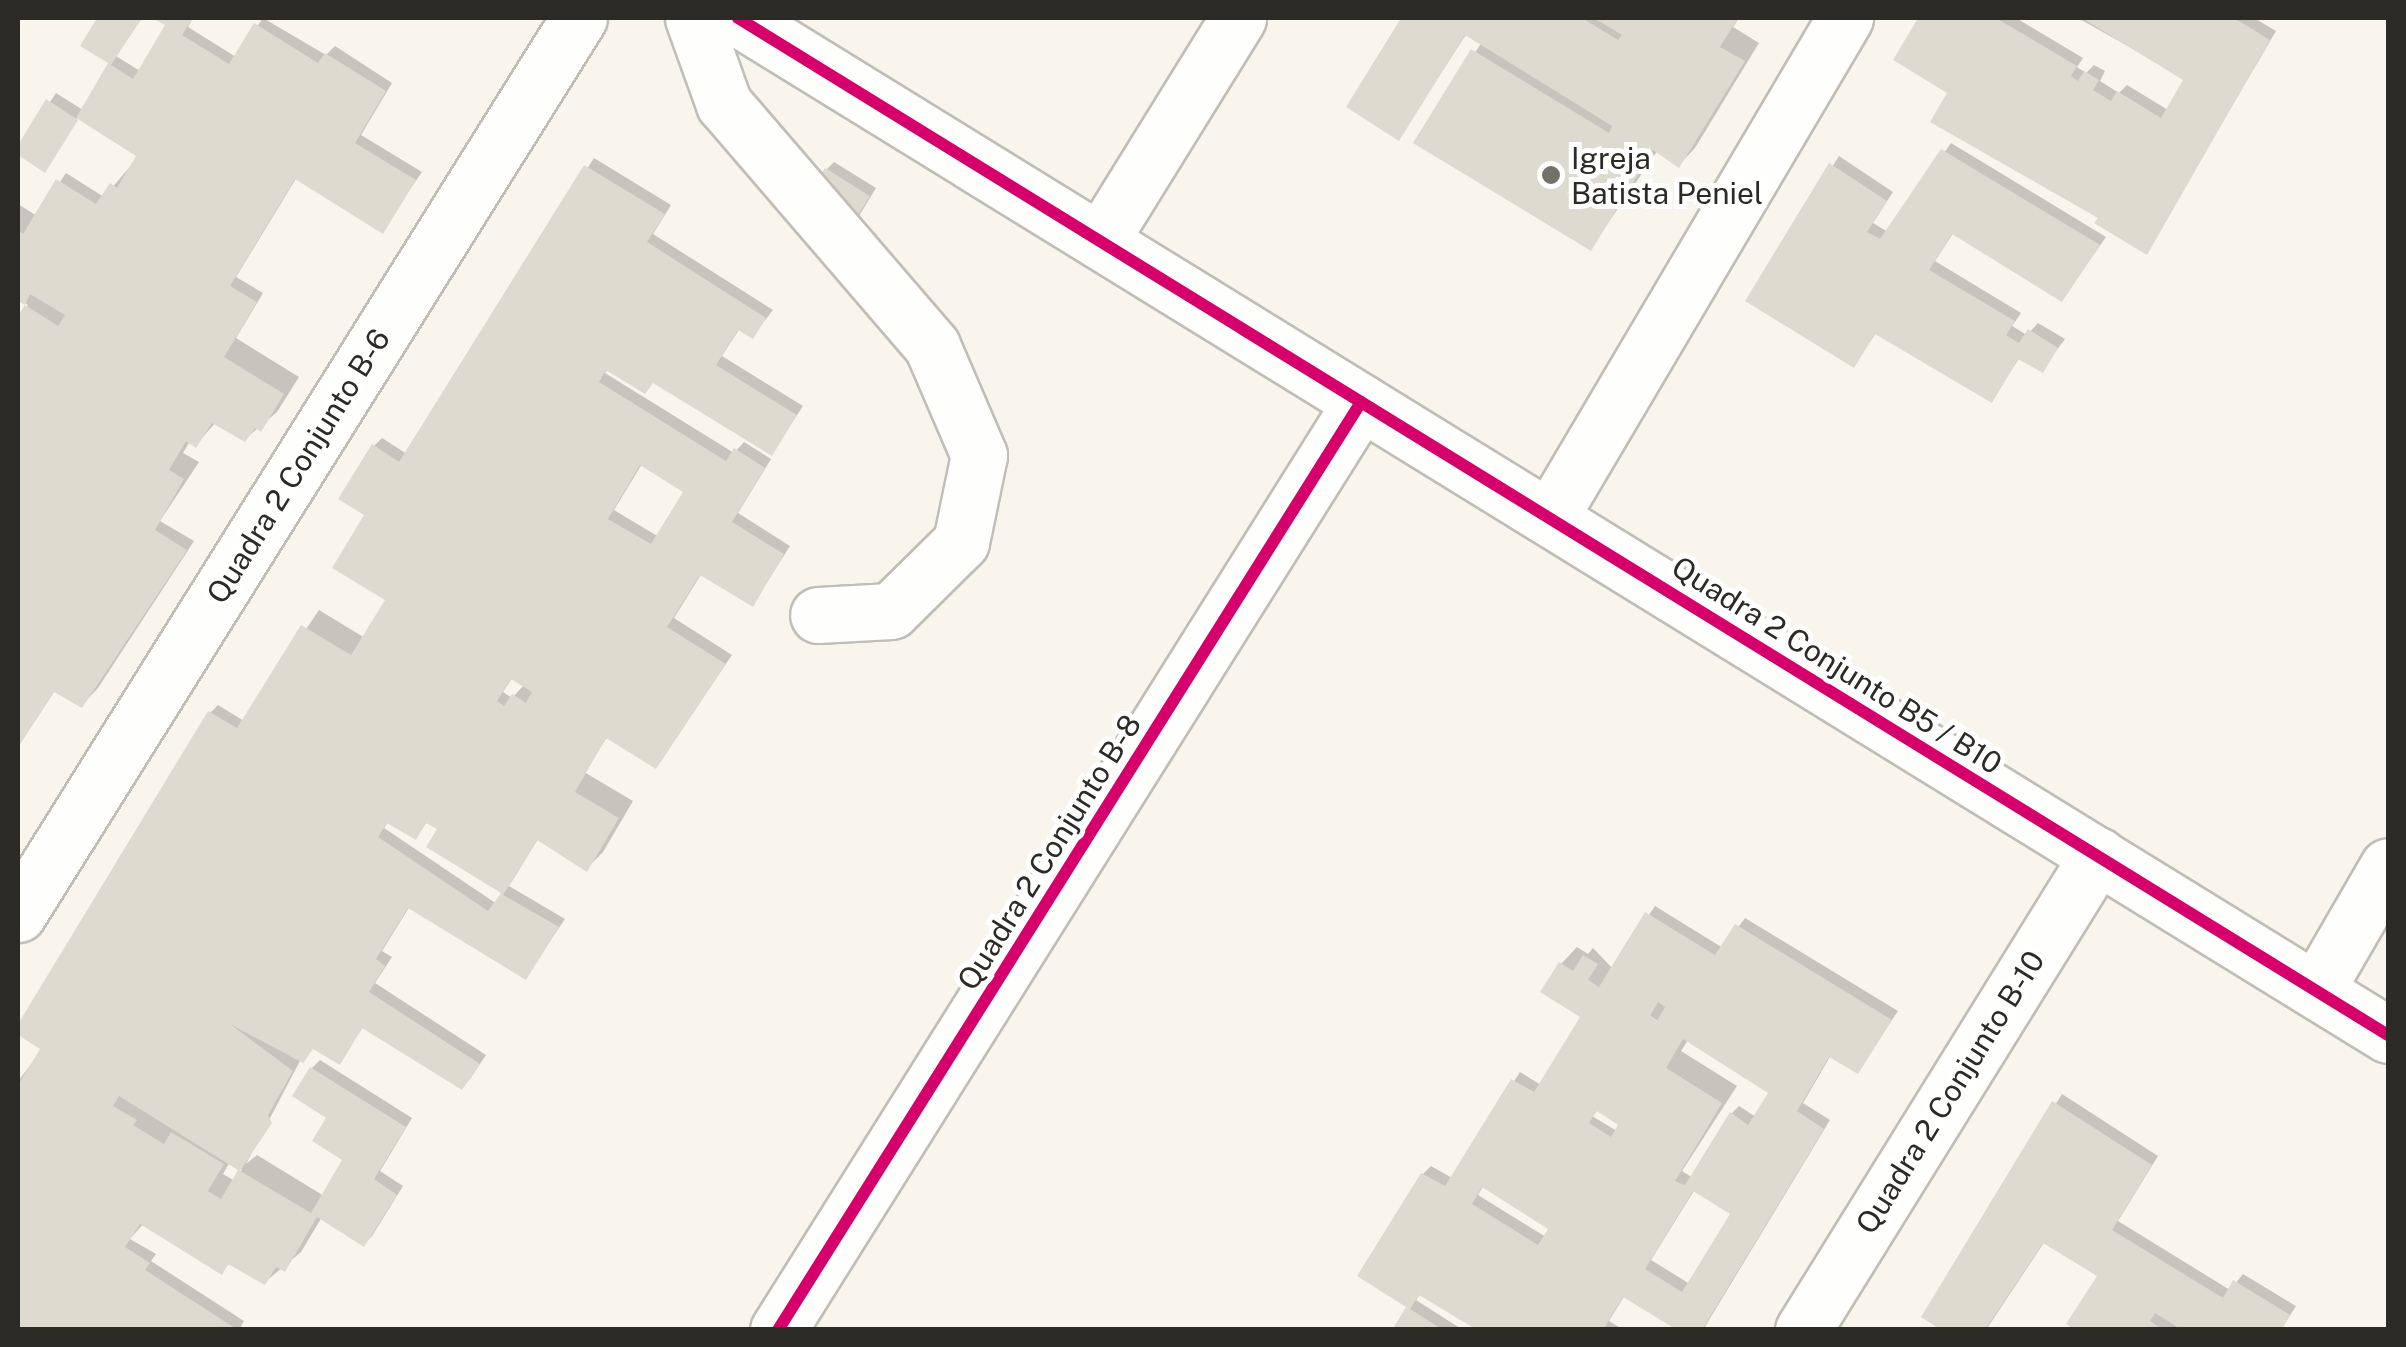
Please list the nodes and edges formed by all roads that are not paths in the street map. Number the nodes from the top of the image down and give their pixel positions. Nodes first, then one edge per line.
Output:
1 (579, 18) edge
2 (693, 18) edge
3 (738, 18) edge
4 (1238, 18) edge
5 (1845, 18) edge
6 (1100, 241) junction
7 (1361, 402) junction
8 (1550, 518) junction
9 (818, 615) dead end
10 (2098, 855) junction
11 (2388, 866) edge
12 (18, 914) edge
13 (2316, 990) junction
14 (2388, 1035) edge
15 (778, 1330) edge
16 (1803, 1330) edge

1 - 12 street, Quadra 2 Conjunto B-6
2 - 9 street
3 - 6 street, Quadra 2 Conjunto B5 / B10
4 - 6 street
5 - 8 street
6 - 7 street, Quadra 2 Conjunto B5 / B10
7 - 8 street, Quadra 2 Conjunto B5 / B10
7 - 15 street, Quadra 2 Conjunto B-8
8 - 10 street, Quadra 2 Conjunto B5 / B10
10 - 13 street, Quadra 2 Conjunto B5 / B10
10 - 16 street, Quadra 2 Conjunto B-10
11 - 13 street
13 - 14 street, Quadra 2 Conjunto B5 / B10

